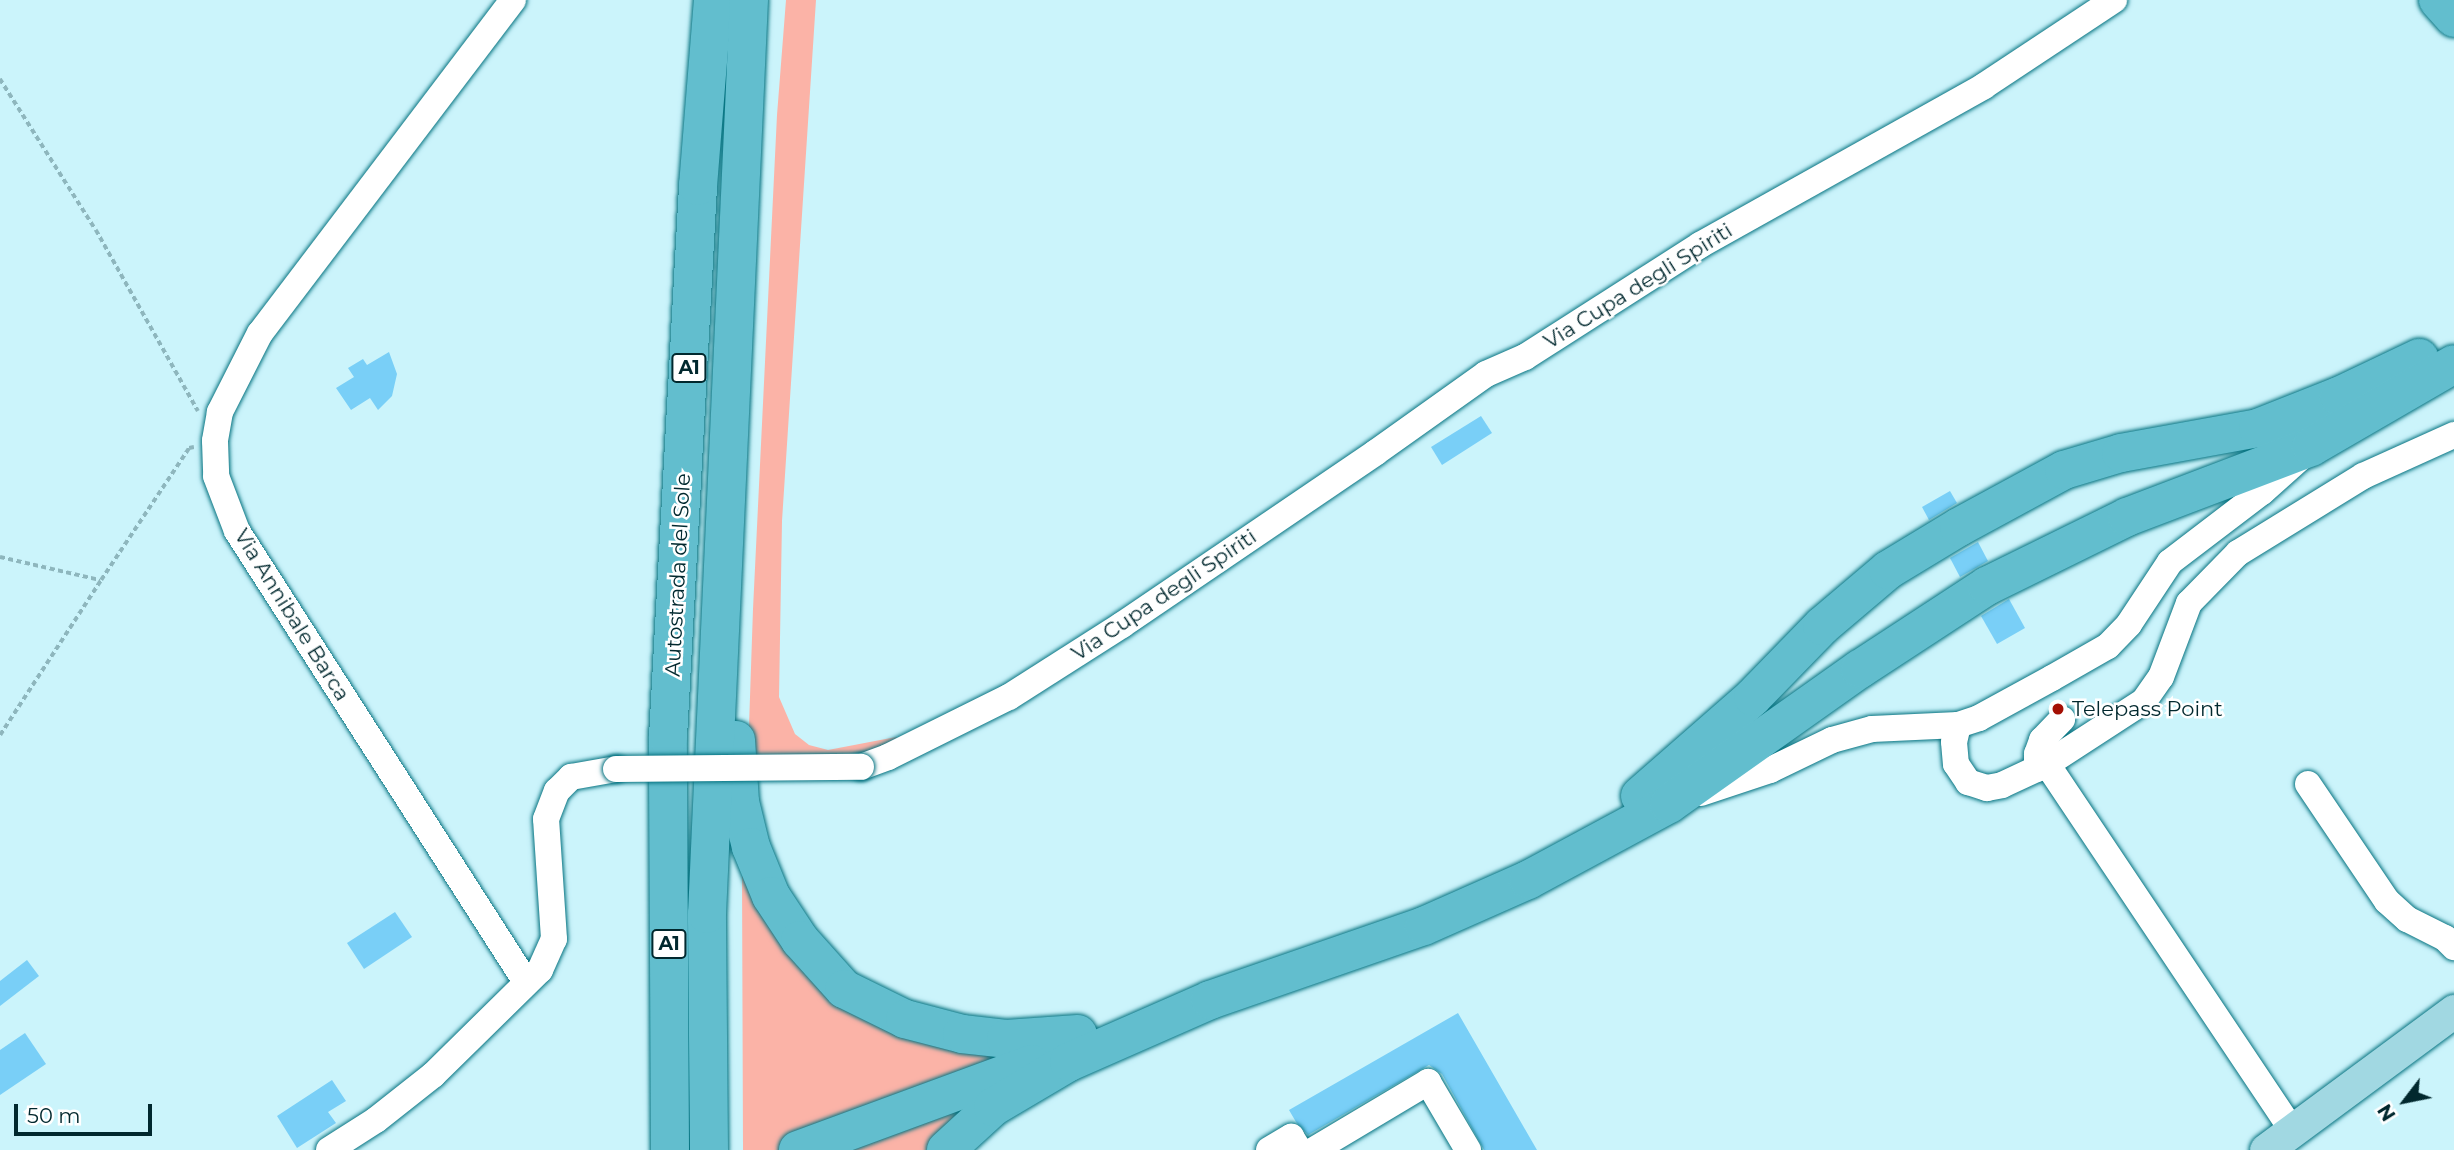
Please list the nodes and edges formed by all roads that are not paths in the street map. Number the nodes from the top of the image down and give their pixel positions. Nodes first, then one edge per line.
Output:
1 (513, 0) edge
2 (713, 0) edge
3 (749, 0) edge
4 (2114, 0) edge
5 (2438, 0) edge
6 (2454, 18) edge
7 (2454, 340) edge
8 (2454, 364) edge
9 (2454, 435) edge
10 (2311, 447) junction
11 (723, 562) junction
12 (2062, 719) dead end
13 (1958, 724) junction
14 (668, 737) junction
15 (2042, 766) junction
16 (2308, 785) dead end
17 (1669, 804) junction
18 (2454, 947) edge
19 (526, 982) junction
20 (2454, 1011) edge
21 (1146, 1028) junction
22 (1078, 1034) junction
23 (1020, 1068) junction
24 (2292, 1130) junction
25 (329, 1150) edge
26 (643, 1150) edge
27 (670, 1150) edge
28 (709, 1150) edge
29 (798, 1150) edge
30 (946, 1150) edge
31 (1269, 1150) edge
32 (1299, 1150) edge
33 (1314, 1150) edge
34 (1468, 1150) edge
35 (2266, 1150) edge

1 - 19 street, Via Annibale Barca
2 - 14 highway, Autostrada del Sole / A1
3 - 11 highway, Autostrada del Sole / A1
4 - 19 street, Via Cupa degli Spiriti, bridge
5 - 6 highway
7 - 22 highway
8 - 10 highway
9 - 15 street
10 - 13 street
10 - 17 highway
11 - 22 highway
11 - 28 highway, Autostrada del Sole / A1
12 - 15 street
13 - 15 street
13 - 17 street
14 - 26 highway
14 - 27 highway, Autostrada del Sole / A1
15 - 24 street
16 - 18 street
17 - 21 highway
19 - 25 street, Via Cupa degli Spiriti
20 - 24 main road
21 - 23 highway
21 - 30 highway
22 - 23 highway
23 - 29 highway
24 - 35 main road
31 - 32 street
33 - 34 street

